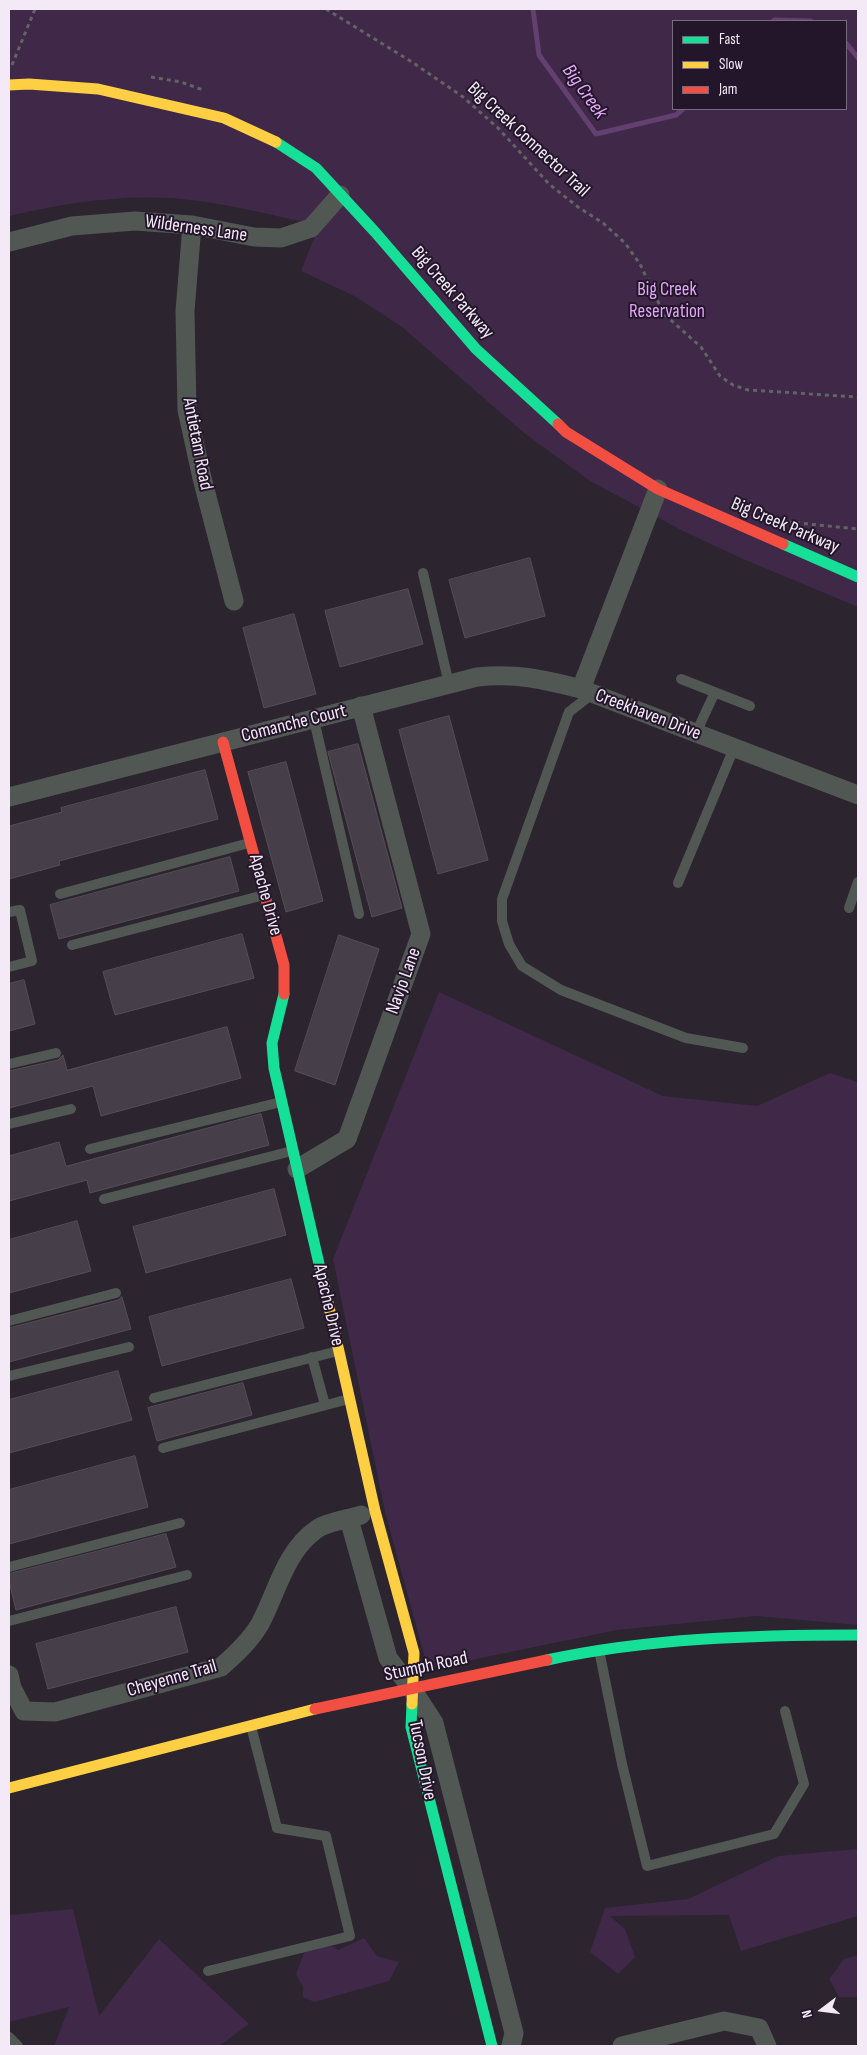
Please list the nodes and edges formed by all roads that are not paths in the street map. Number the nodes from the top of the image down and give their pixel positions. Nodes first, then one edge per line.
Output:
1 (9, 85) edge
2 (340, 195) junction
3 (192, 225) junction
4 (9, 242) edge
5 (658, 489) junction
6 (423, 573) dead end
7 (858, 577) edge
8 (234, 601) dead end
9 (681, 679) dead end
10 (449, 684) junction
11 (587, 691) junction
12 (715, 692) junction
13 (361, 706) junction
14 (750, 706) dead end
15 (314, 720) junction
16 (696, 733) junction
17 (222, 742) junction
18 (734, 748) junction
19 (858, 795) edge
20 (9, 797) edge
21 (250, 843) junction
22 (858, 882) edge
23 (678, 883) dead end
24 (60, 894) dead end
25 (265, 895) junction
26 (849, 908) dead end
27 (9, 912) edge
28 (359, 914) dead end
29 (72, 945) dead end
30 (9, 967) edge
31 (743, 1048) dead end
32 (56, 1053) dead end
33 (9, 1064) edge
34 (282, 1101) junction
35 (71, 1109) dead end
36 (9, 1124) edge
37 (90, 1149) dead end
38 (293, 1151) junction
39 (297, 1169) junction
40 (104, 1199) dead end
41 (116, 1293) dead end
42 (9, 1321) edge
43 (129, 1347) dead end
44 (339, 1350) junction
45 (312, 1357) junction
46 (9, 1376) edge
47 (154, 1398) dead end
48 (350, 1398) junction
49 (325, 1405) junction
50 (163, 1448) dead end
51 (376, 1511) junction
52 (349, 1519) junction
53 (180, 1523) dead end
54 (9, 1568) edge
55 (186, 1575) dead end
56 (9, 1621) edge
57 (858, 1636) edge
58 (599, 1649) junction
59 (9, 1675) edge
60 (412, 1689) junction
61 (785, 1710) dead end
62 (250, 1726) junction
63 (9, 1788) edge
64 (208, 1971) dead end
65 (9, 2037) edge
66 (18, 2046) edge
67 (492, 2046) edge
68 (511, 2046) edge
69 (622, 2046) edge
70 (767, 2046) edge

1 - 2 street, Big Creek Parkway
2 - 3 street, Wilderness Lane
2 - 5 street, Big Creek Parkway
3 - 4 street, Wilderness Lane
3 - 8 street, Antietam Road
5 - 7 street, Big Creek Parkway
5 - 11 street, Creekhaven Drive
6 - 10 lane
9 - 12 lane
10 - 11 street, Comanche Court
10 - 13 street, Comanche Court
11 - 16 street, Creekhaven Drive
11 - 31 lane
12 - 14 lane
12 - 16 lane
13 - 15 street, Comanche Court
13 - 39 street, Navjo Lane
15 - 17 street, Comanche Court
15 - 28 lane
16 - 18 street, Creekhaven Drive
17 - 20 street, Comanche Court
17 - 21 street, Apache Drive
18 - 19 street, Creekhaven Drive
18 - 23 lane
21 - 24 lane
21 - 25 street, Apache Drive
22 - 26 lane
25 - 29 lane
25 - 34 street, Apache Drive
27 - 30 lane
32 - 33 lane
34 - 37 lane
34 - 38 street, Apache Drive
35 - 36 lane
38 - 39 street, Apache Drive
38 - 40 lane
39 - 44 street, Apache Drive
41 - 42 lane
43 - 46 lane
44 - 45 lane
44 - 48 street, Apache Drive
45 - 47 lane
45 - 49 lane
48 - 49 lane
48 - 51 street, Apache Drive
49 - 50 lane
51 - 52 street, Cheyenne Trail
51 - 60 street, Apache Drive
52 - 59 street, Cheyenne Trail
52 - 60 street
53 - 54 lane
55 - 56 lane
57 - 58 street, Stumph Road
58 - 60 street, Stumph Road
58 - 61 lane
60 - 62 street, Stumph Road
60 - 67 street, Tucson Drive
60 - 68 street, Tucson Drive
62 - 63 street, Stumph Road
62 - 64 lane
65 - 66 lane
69 - 70 street

